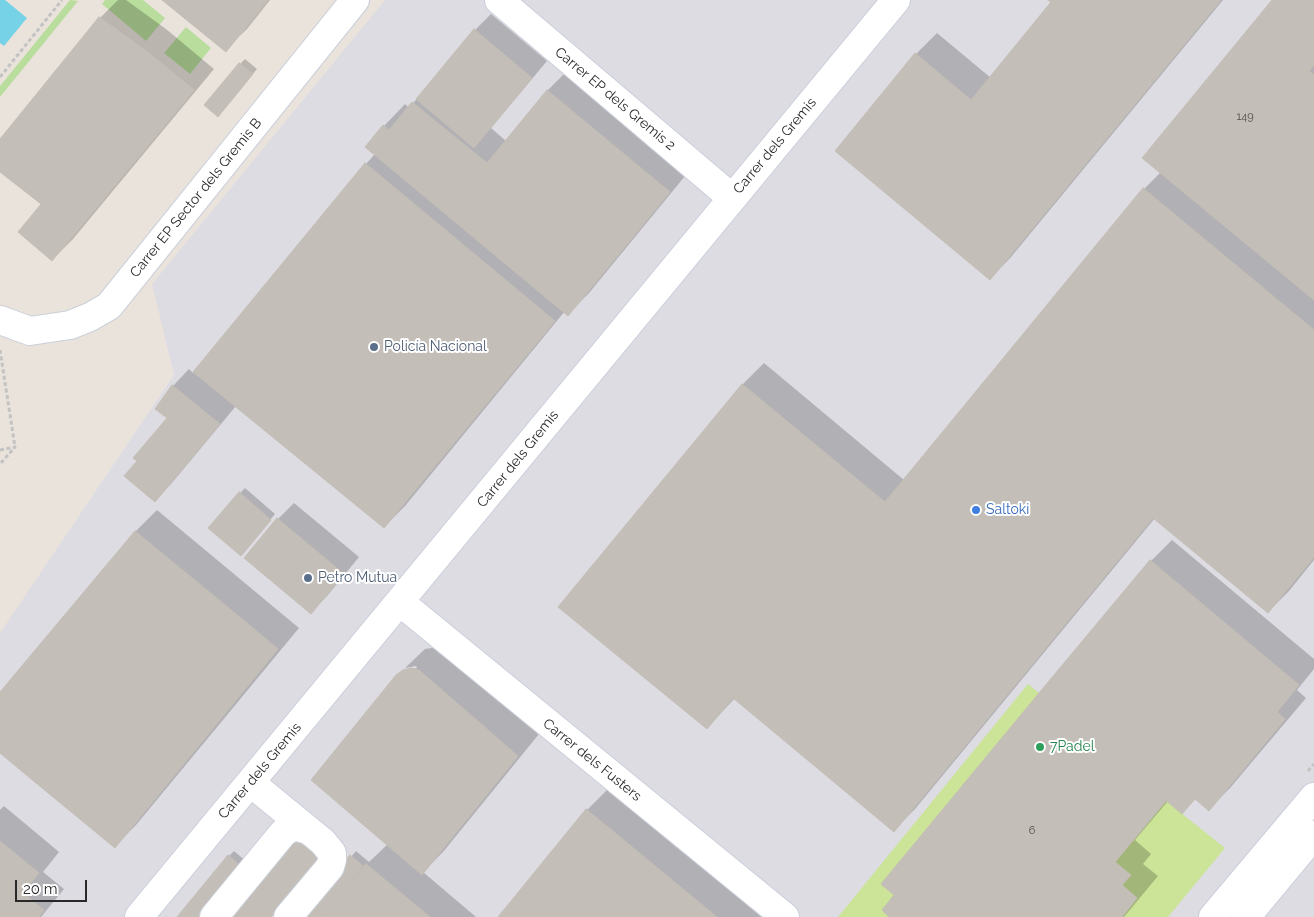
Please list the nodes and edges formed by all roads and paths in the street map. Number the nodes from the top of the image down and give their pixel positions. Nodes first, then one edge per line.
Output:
1 (62, 0) edge
2 (355, 0) edge
3 (499, 0) edge
4 (896, 0) edge
5 (0, 77) edge
6 (732, 198) junction
7 (0, 320) edge
8 (0, 350) edge
9 (15, 447) junction
10 (0, 450) edge
11 (0, 464) edge
12 (400, 602) junction
13 (251, 782) junction
14 (1314, 797) edge
15 (308, 830) junction
16 (1314, 835) edge
17 (139, 917) edge
18 (214, 917) edge
19 (288, 917) edge
20 (785, 917) edge
21 (1213, 917) edge
22 (1246, 917) edge

1 - 5 path
2 - 7 street, Carrer EP Sector dels Gremis B
3 - 6 street, Carrer EP dels Gremis 2
4 - 6 street, Carrer dels Gremis
6 - 12 street, Carrer dels Gremis
8 - 9 path
9 - 10 path
9 - 11 path
12 - 13 street, Carrer dels Gremis
12 - 20 street, Carrer dels Fusters
13 - 15 street
13 - 17 street, Carrer dels Gremis
14 - 21 street
15 - 18 street
15 - 19 street
16 - 22 street

